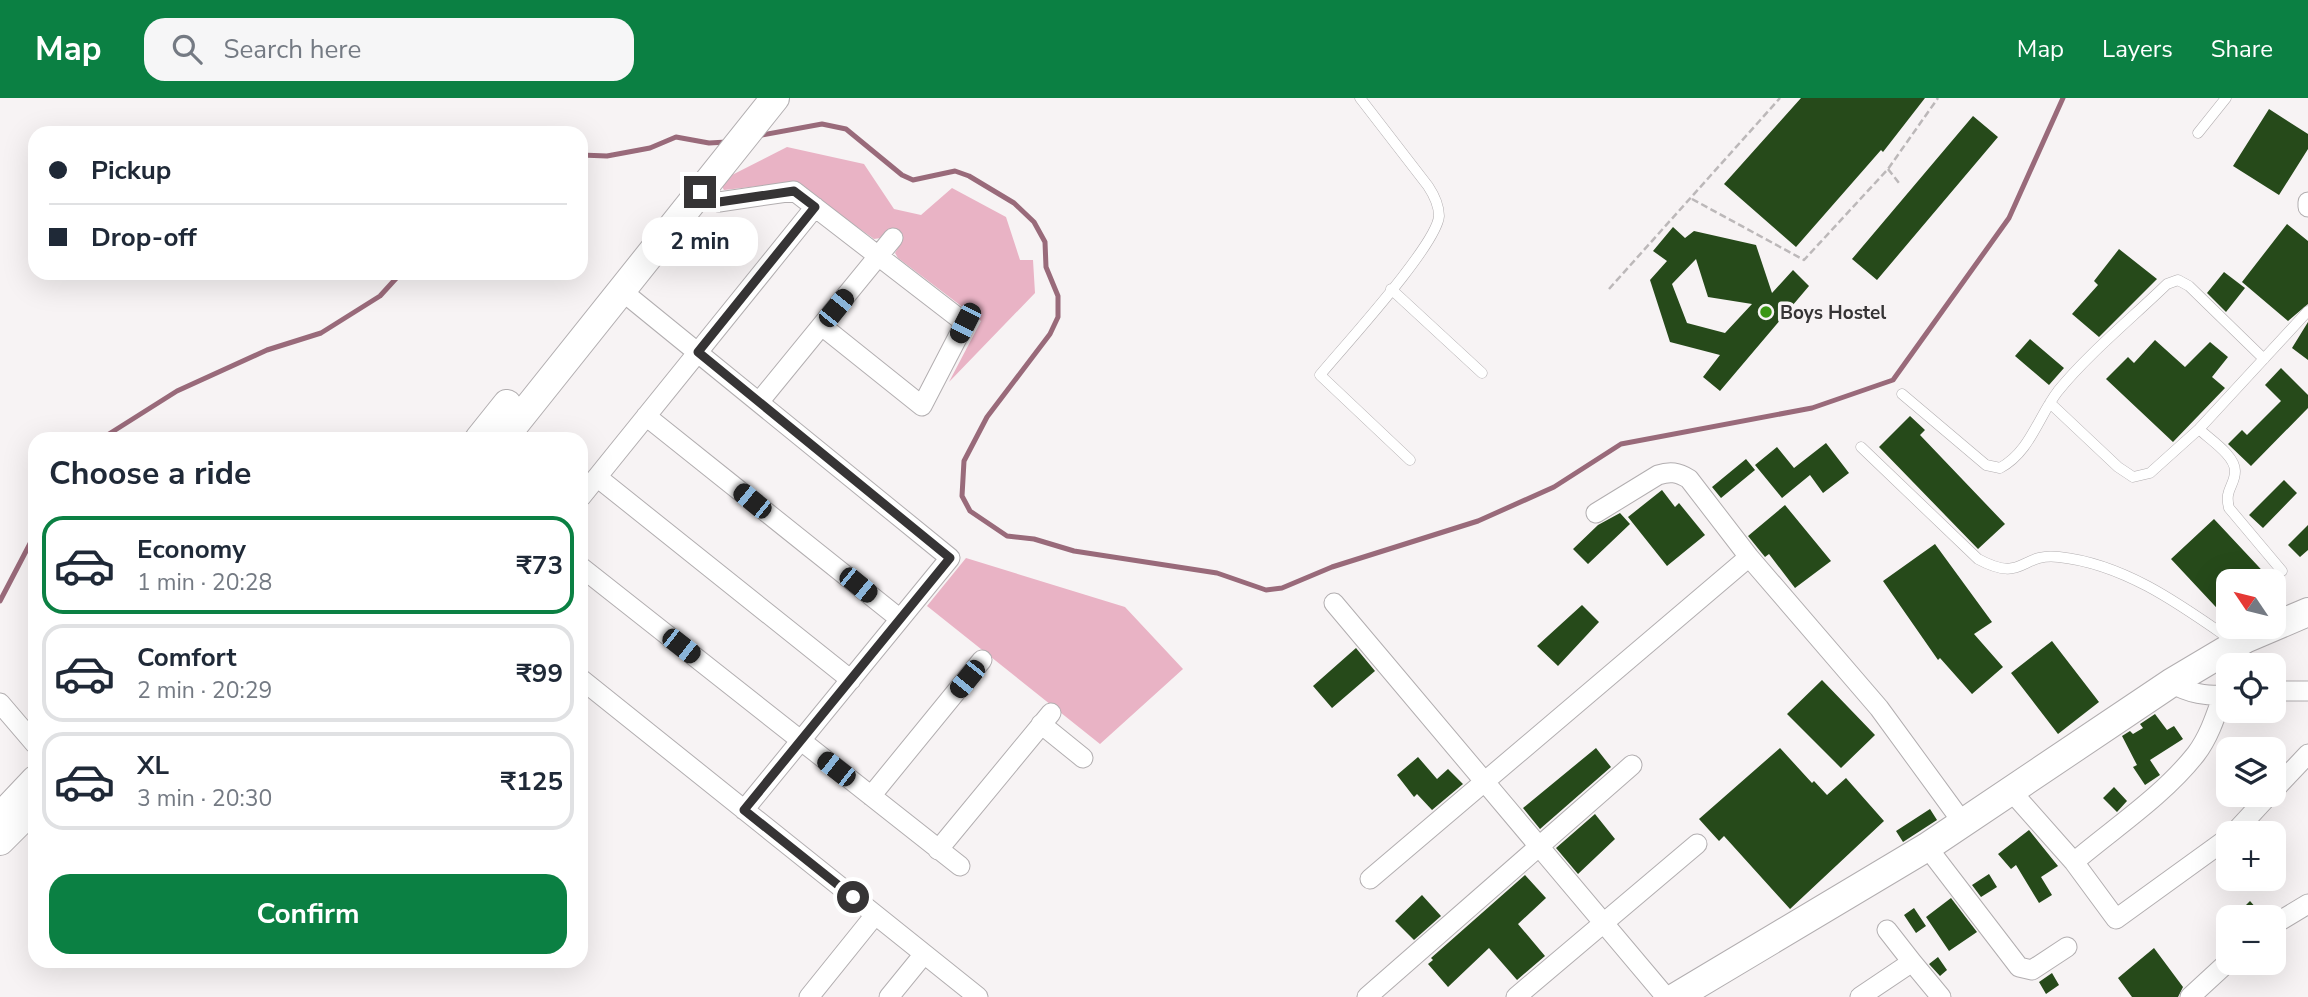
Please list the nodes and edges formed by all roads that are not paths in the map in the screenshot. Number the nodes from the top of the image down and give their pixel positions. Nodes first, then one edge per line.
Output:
1 (775, 98) edge
2 (1360, 98) edge
3 (2226, 98) edge
4 (748, 112) edge
5 (2198, 133) dead end
6 (702, 180) junction
7 (2308, 201) edge
8 (815, 207) junction
9 (2308, 207) edge
10 (893, 238) dead end
11 (878, 256) junction
12 (1391, 289) junction
13 (622, 291) junction
14 (2308, 311) edge
15 (822, 326) junction
16 (698, 352) junction
17 (2264, 359) junction
18 (1482, 373) dead end
19 (1902, 394) dead end
20 (759, 402) junction
21 (2050, 403) junction
22 (646, 416) junction
23 (2199, 429) junction
24 (486, 432) edge
25 (509, 432) edge
26 (1861, 447) dead end
27 (1410, 460) dead end
28 (597, 477) junction
29 (588, 488) edge
30 (1596, 513) dead end
31 (1749, 557) junction
32 (2280, 569) edge
33 (588, 573) edge
34 (1334, 604) dead end
35 (2308, 612) edge
36 (900, 619) junction
37 (2237, 644) junction
38 (982, 660) dead end
39 (851, 680) junction
40 (2171, 683) junction
41 (588, 686) edge
42 (2286, 691) edge
43 (2308, 691) edge
44 (2216, 694) edge
45 (0, 703) edge
46 (2216, 719) edge
47 (28, 736) edge
48 (801, 741) junction
49 (2308, 754) edge
50 (1083, 758) dead end
51 (1632, 765) dead end
52 (2286, 778) edge
53 (1482, 783) junction
54 (28, 787) edge
55 (2011, 792) junction
56 (871, 796) junction
57 (2259, 807) edge
58 (744, 810) junction
59 (28, 812) edge
60 (0, 817) edge
61 (2245, 821) edge
62 (1963, 823) junction
63 (0, 841) edge
64 (1697, 844) dead end
65 (1539, 845) junction
66 (1927, 847) junction
67 (2216, 847) edge
68 (938, 850) junction
69 (2074, 862) junction
70 (960, 866) dead end
71 (1370, 879) dead end
72 (2308, 904) edge
73 (875, 915) junction
74 (2286, 917) edge
75 (1603, 923) junction
76 (1887, 930) dead end
77 (2067, 947) dead end
78 (924, 954) junction
79 (1912, 961) junction
80 (2216, 973) edge
81 (974, 996) edge
82 (809, 997) edge
83 (889, 997) edge
84 (1367, 997) edge
85 (1516, 997) edge
86 (1665, 997) edge
87 (1676, 997) edge
88 (1860, 997) edge
89 (1941, 997) edge
90 (2190, 997) edge

1 - 4 street
2 - 12 lane
3 - 5 lane
4 - 6 street
6 - 8 street
6 - 13 street
6 - 24 street
7 - 9 street
8 - 11 street
8 - 16 street
10 - 11 street
11 - 15 street
11 - 15 street
12 - 18 lane
12 - 27 lane
13 - 16 street
13 - 25 street
14 - 17 lane
15 - 20 street
16 - 20 street
16 - 22 street
17 - 21 lane
17 - 23 lane
19 - 21 lane
20 - 36 street
21 - 23 lane
22 - 28 street
22 - 36 street
23 - 32 lane
26 - 37 lane
28 - 29 street
28 - 39 street
30 - 31 street
31 - 53 street
31 - 62 street
33 - 48 street
34 - 53 street
35 - 37 street
36 - 39 street
37 - 40 street
38 - 56 street
39 - 48 street
40 - 44 street
40 - 55 street
41 - 58 street
42 - 43 street
45 - 47 street
46 - 69 street
48 - 56 street
48 - 58 street
49 - 52 street
50 - 68 street
51 - 65 street
53 - 65 street
53 - 71 street
54 - 60 street
55 - 62 street
55 - 69 street
56 - 68 street
57 - 61 street
58 - 73 street
59 - 63 street
62 - 66 street
64 - 75 street
65 - 75 street
65 - 84 street
66 - 77 street
66 - 87 street
67 - 69 street
68 - 70 street
72 - 74 street
73 - 78 street
73 - 82 street
75 - 85 street
75 - 86 street
76 - 79 street
78 - 81 street
78 - 83 street
79 - 88 street
79 - 89 street
80 - 90 street

